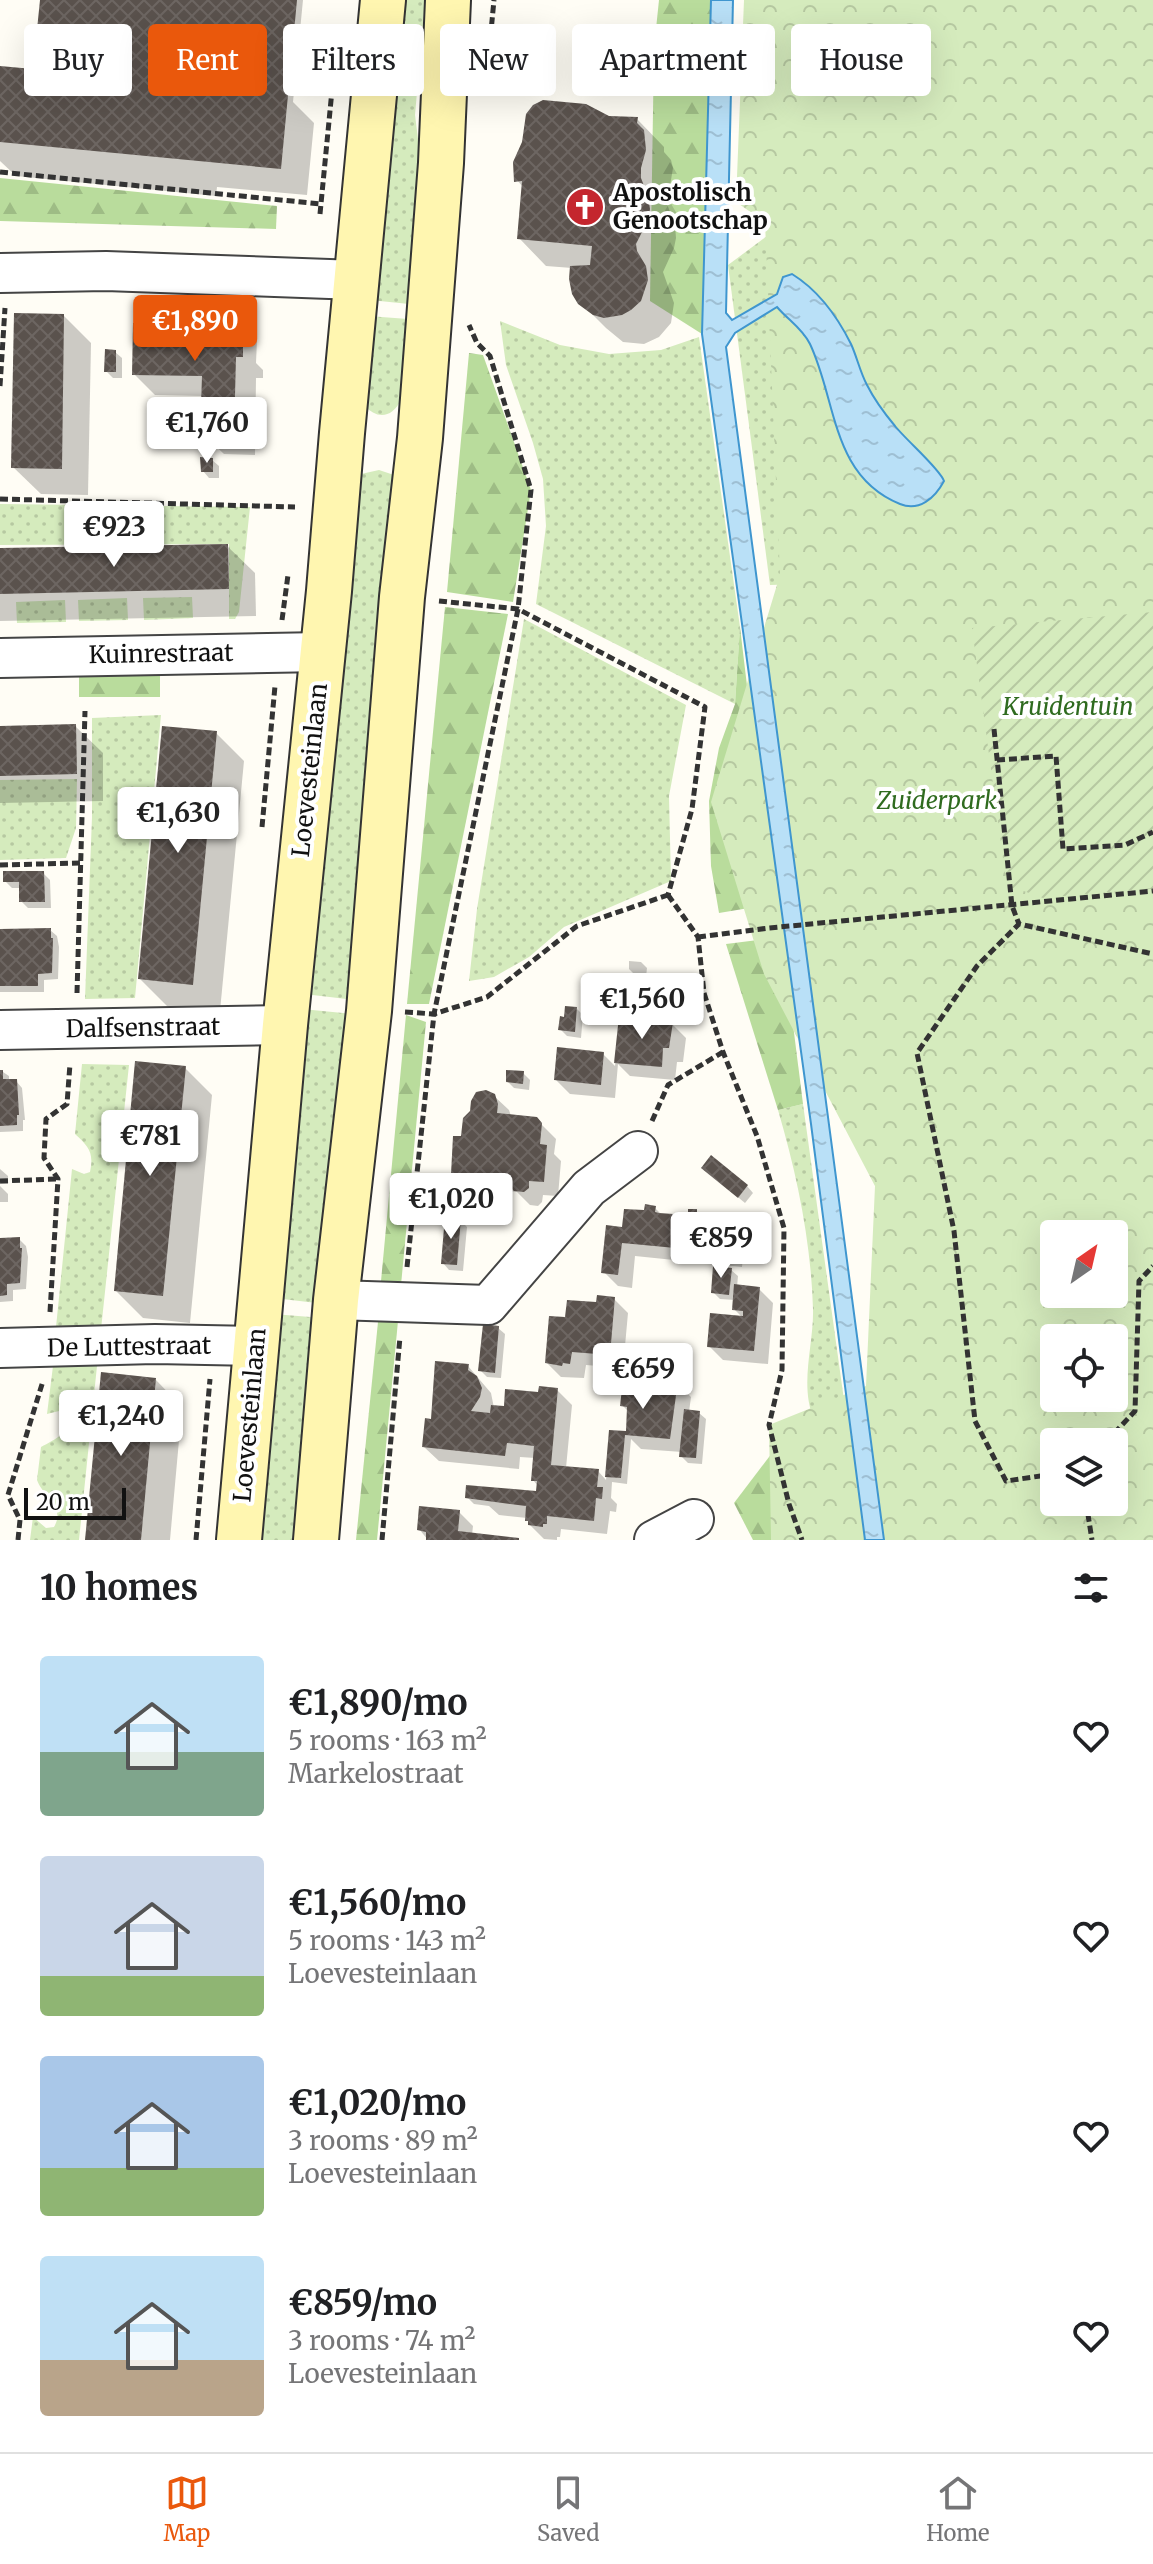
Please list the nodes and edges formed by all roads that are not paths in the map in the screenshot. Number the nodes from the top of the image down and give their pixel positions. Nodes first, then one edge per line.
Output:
1 (383, 0) edge
2 (448, 0) edge
3 (357, 280) junction
4 (3, 288) edge
5 (322, 652) junction
6 (0, 658) edge
7 (285, 1025) junction
8 (0, 1030) edge
9 (638, 1151) road end
10 (336, 1300) junction
11 (257, 1346) junction
12 (0, 1348) edge
13 (694, 1519) dead end
14 (239, 1540) edge
15 (316, 1540) edge
16 (654, 1540) edge

1 - 3 main road, Loevesteinlaan
2 - 10 main road
3 - 4 street
3 - 5 main road, Loevesteinlaan
5 - 6 street, Kuinrestraat
5 - 7 main road, Loevesteinlaan
7 - 8 street, Dalfsenstraat
7 - 11 main road, Loevesteinlaan
9 - 10 street
10 - 15 main road
11 - 12 street, De Luttestraat
11 - 14 main road, Loevesteinlaan
13 - 16 street

